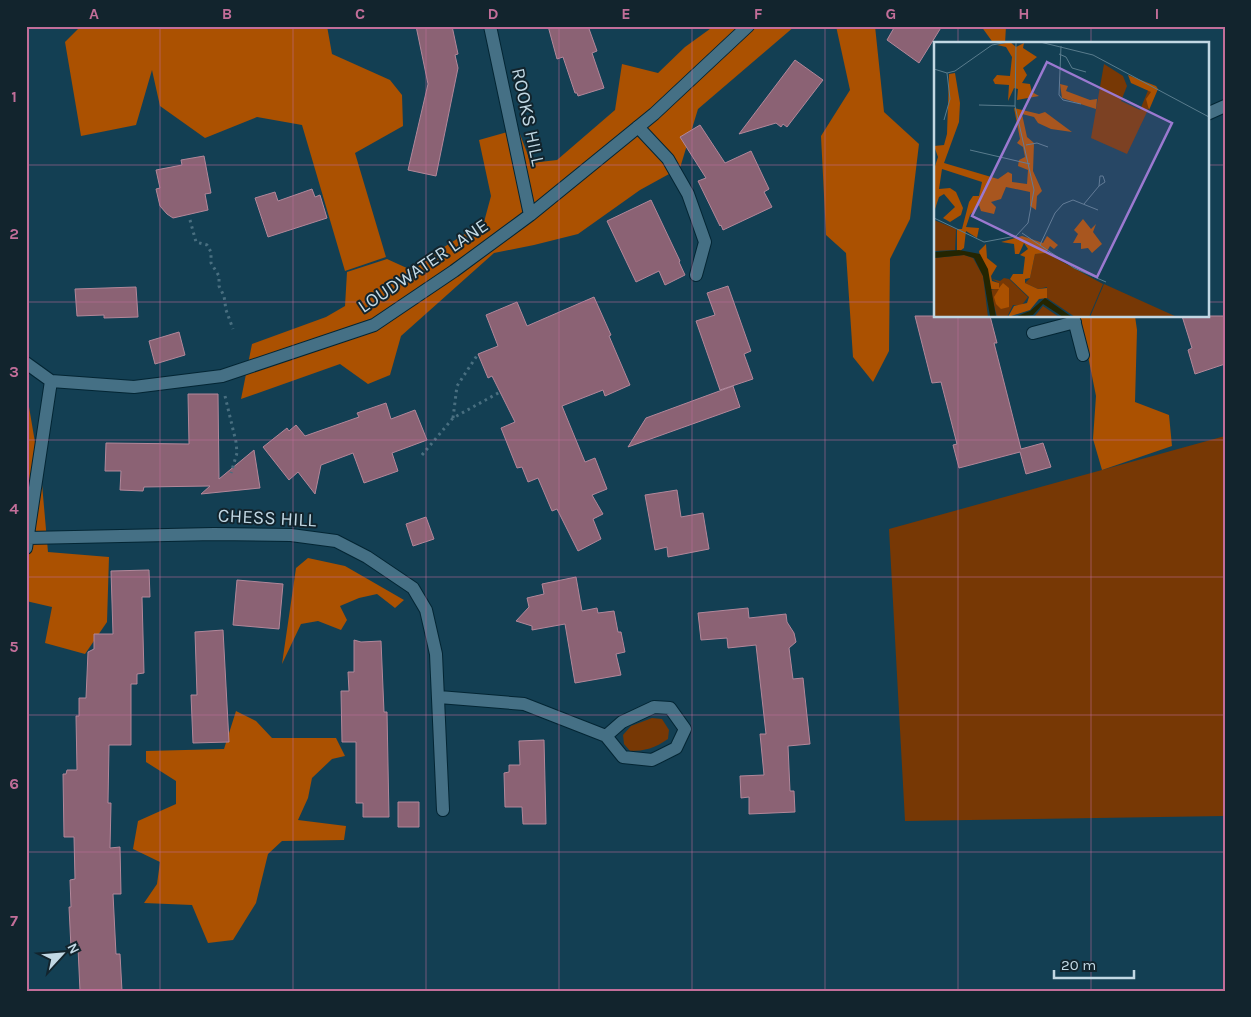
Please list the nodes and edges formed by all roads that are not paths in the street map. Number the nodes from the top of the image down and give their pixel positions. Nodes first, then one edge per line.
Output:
1 (490, 26) edge
2 (748, 26) edge
3 (1225, 106) edge
4 (1208, 114) edge
5 (638, 127) junction
6 (530, 215) junction
7 (696, 275) dead end
8 (1074, 319) edge
9 (1033, 333) dead end
10 (1083, 355) dead end
11 (26, 363) edge
12 (52, 381) junction
13 (27, 543) edge
14 (439, 697) junction
15 (606, 736) junction
16 (443, 810) dead end

1 - 6 street, ROOKS HILL
2 - 5 street, LOUDWATER LANE
3 - 4 street
5 - 6 street, LOUDWATER LANE
5 - 7 street
6 - 12 street, LOUDWATER LANE
8 - 9 street
8 - 10 street
11 - 12 street
12 - 13 street
13 - 14 street, CHESS HILL
14 - 15 street
14 - 16 street, CHESS HILL
15 - 15 street

